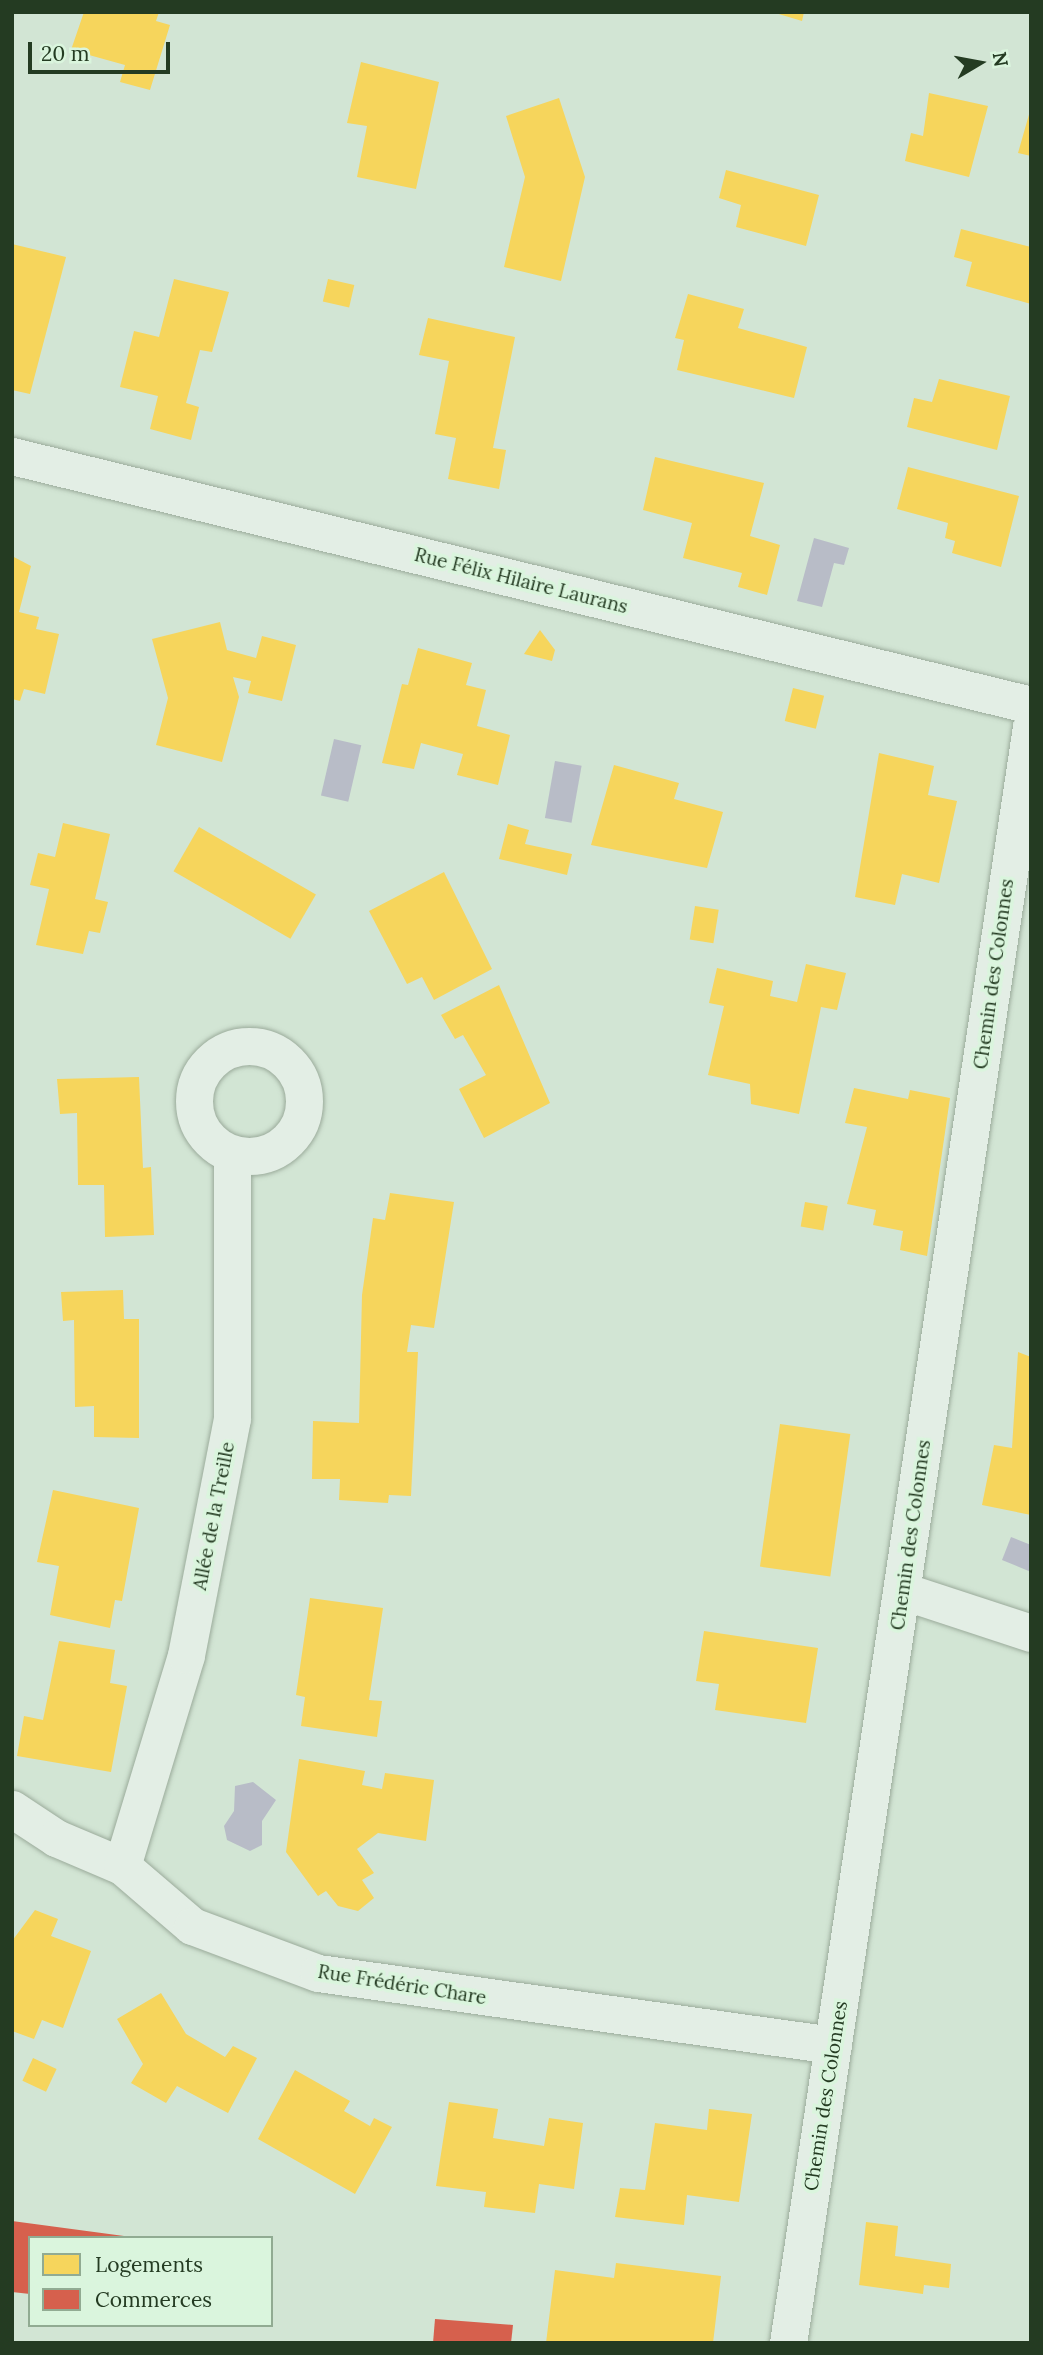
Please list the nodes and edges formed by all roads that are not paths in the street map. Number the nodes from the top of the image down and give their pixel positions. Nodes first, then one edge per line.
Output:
1 (12, 456) edge
2 (1031, 705) edge
3 (1031, 727) edge
4 (232, 1155) dead end
5 (902, 1591) junction
6 (1031, 1633) edge
7 (12, 1809) edge
8 (122, 1866) junction
9 (833, 2045) junction
10 (788, 2343) edge

1 - 2 street, Rue Félix Hilaire Laurans
3 - 5 street, Chemin des Colonnes
4 - 8 street, Allée de la Treille
5 - 6 street
5 - 9 street, Chemin des Colonnes
7 - 8 street, Rue Frédéric Chare
8 - 9 street, Rue Frédéric Chare
9 - 10 street, Chemin des Colonnes

